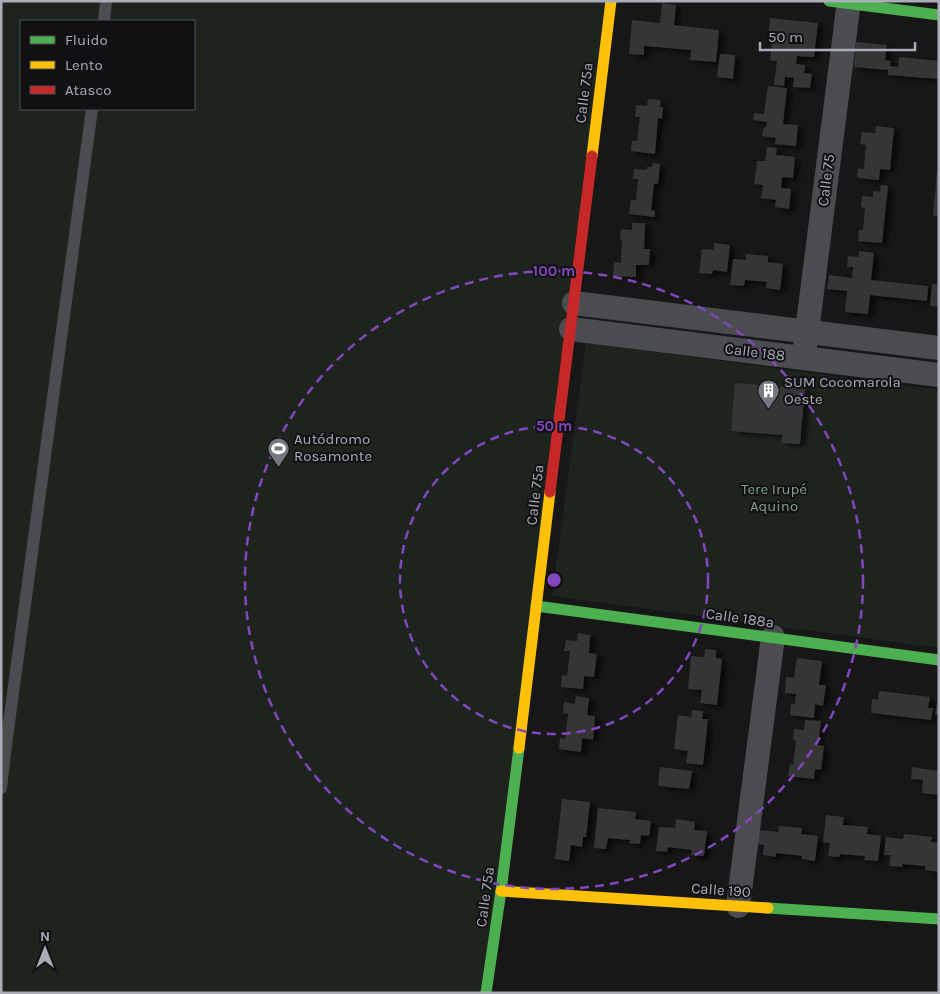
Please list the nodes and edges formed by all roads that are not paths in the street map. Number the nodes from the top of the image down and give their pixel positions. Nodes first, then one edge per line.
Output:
1 (106, 1) edge
2 (611, 1) edge
3 (842, 2) edge
4 (939, 15) edge
5 (104, 20) edge
6 (92, 110) edge
7 (574, 303) junction
8 (571, 329) junction
9 (806, 331) junction
10 (939, 348) edge
11 (804, 358) junction
12 (939, 375) edge
13 (536, 606) junction
14 (773, 637) junction
15 (939, 660) edge
16 (1, 788) edge
17 (501, 891) junction
18 (738, 906) junction
19 (939, 919) edge
20 (486, 993) edge

1 - 5 lane
2 - 7 street, Calle 75a
3 - 4 street
3 - 9 street, Calle 75
6 - 16 lane
7 - 8 street, Calle 75a
7 - 9 street, Calle 188
8 - 11 street, Calle 188
8 - 13 street, Calle 75a
9 - 10 street, Calle 188
9 - 11 street, Calle 75
11 - 12 street, Calle 188
13 - 14 street, Calle 188a
13 - 17 street, Calle 75a
14 - 15 street, Calle 188a
14 - 18 street
17 - 18 street, Calle 190
17 - 20 street, Calle 75a
18 - 19 street, Calle 190

